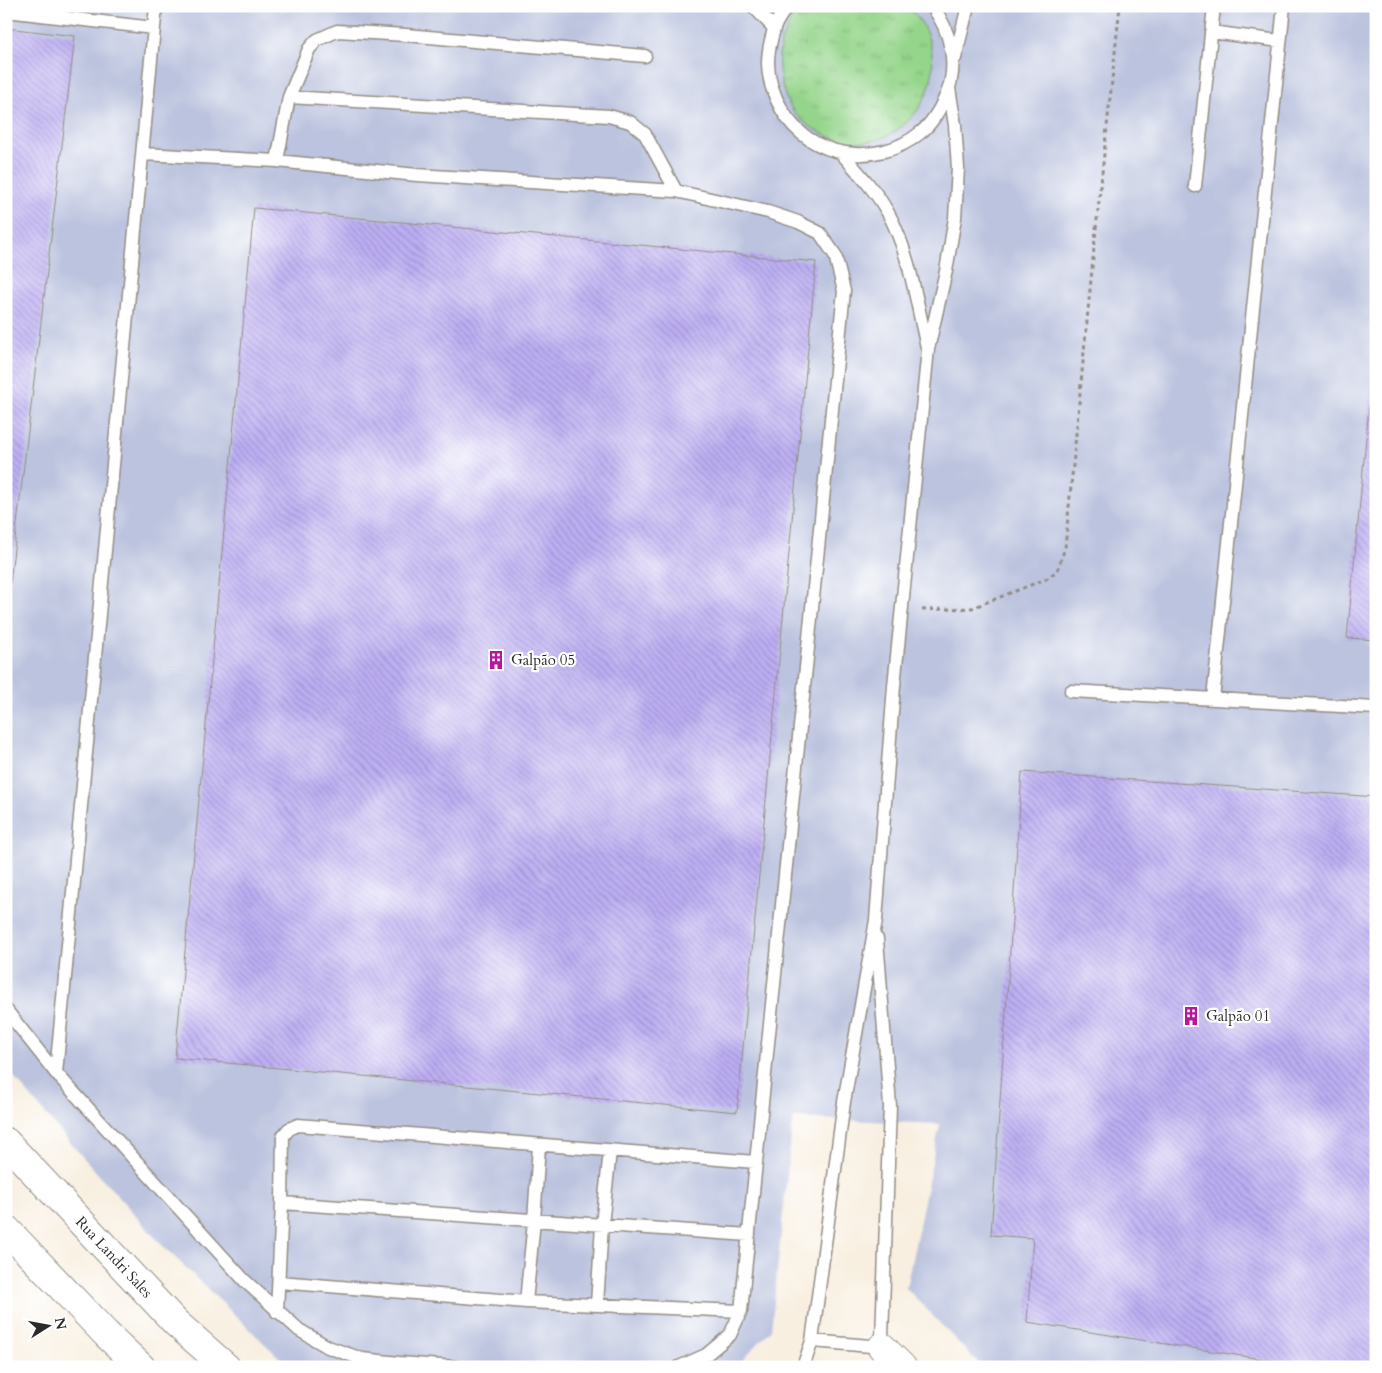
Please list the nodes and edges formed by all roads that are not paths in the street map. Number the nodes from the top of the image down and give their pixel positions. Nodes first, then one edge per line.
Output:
1 (156, 6) edge
2 (753, 6) edge
3 (787, 6) edge
4 (932, 6) edge
5 (968, 6) edge
6 (1214, 6) edge
7 (1284, 6) edge
8 (6, 11) edge
9 (154, 28) junction
10 (774, 28) junction
11 (1211, 32) junction
12 (1280, 40) junction
13 (645, 56) dead end
14 (952, 68) junction
15 (949, 88) junction
16 (289, 97) junction
17 (142, 154) junction
18 (842, 154) junction
19 (277, 161) junction
20 (1195, 186) dead end
21 (676, 191) junction
22 (928, 349) junction
23 (1072, 691) dead end
24 (1213, 699) junction
25 (1376, 708) edge
26 (876, 920) junction
27 (6, 1010) edge
28 (56, 1073) junction
29 (6, 1142) edge
30 (539, 1145) junction
31 (610, 1150) junction
32 (755, 1162) junction
33 (282, 1203) junction
34 (534, 1221) junction
35 (602, 1225) junction
36 (6, 1228) edge
37 (749, 1235) junction
38 (279, 1282) junction
39 (526, 1302) junction
40 (597, 1305) junction
41 (741, 1311) junction
42 (277, 1312) junction
43 (812, 1341) junction
44 (882, 1357) edge
45 (141, 1367) edge
46 (226, 1367) edge
47 (455, 1367) edge
48 (679, 1367) edge
49 (803, 1367) edge
50 (902, 1367) edge

1 - 9 lane
2 - 10 lane
3 - 10 lane
4 - 14 lane
5 - 14 lane
6 - 11 lane
7 - 12 lane
8 - 9 lane
9 - 17 lane
10 - 18 lane
11 - 12 lane
11 - 20 lane
12 - 24 lane
13 - 16 lane
14 - 15 lane
15 - 18 lane
15 - 22 lane
16 - 19 lane
16 - 21 lane
17 - 19 lane
17 - 28 lane
18 - 22 lane
19 - 21 lane
21 - 32 lane
22 - 26 lane
23 - 24 lane
24 - 25 lane
26 - 43 lane
26 - 44 lane
27 - 28 lane
28 - 42 lane
29 - 46 street, Rua Landri Sales
30 - 31 lane
30 - 33 lane
30 - 34 lane
31 - 32 lane
31 - 35 lane
32 - 37 lane
33 - 34 lane
33 - 38 lane
34 - 35 lane
34 - 39 lane
35 - 37 lane
35 - 40 lane
36 - 45 street
37 - 41 lane
38 - 39 lane
38 - 42 lane
39 - 40 lane
40 - 41 lane
41 - 48 lane
42 - 47 lane
43 - 44 lane
43 - 49 lane
44 - 50 street

